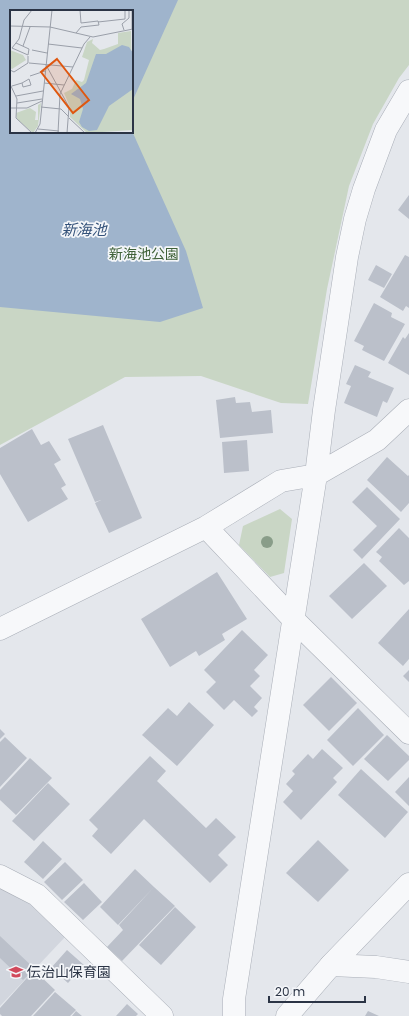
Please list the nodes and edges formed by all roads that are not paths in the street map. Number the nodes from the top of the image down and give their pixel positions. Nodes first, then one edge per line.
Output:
1 (409, 91) edge
2 (409, 410) edge
3 (316, 475) junction
4 (206, 527) junction
5 (293, 619) junction
6 (0, 630) edge
7 (409, 733) edge
8 (0, 876) edge
9 (409, 884) edge
10 (331, 965) junction
11 (409, 972) edge
12 (162, 1016) edge
13 (234, 1016) edge
14 (287, 1016) edge

1 - 3 street
2 - 3 street
3 - 4 street
3 - 5 street
4 - 5 street
4 - 6 street
5 - 7 street
5 - 13 street
8 - 12 street
9 - 10 street
10 - 11 street
10 - 14 street

